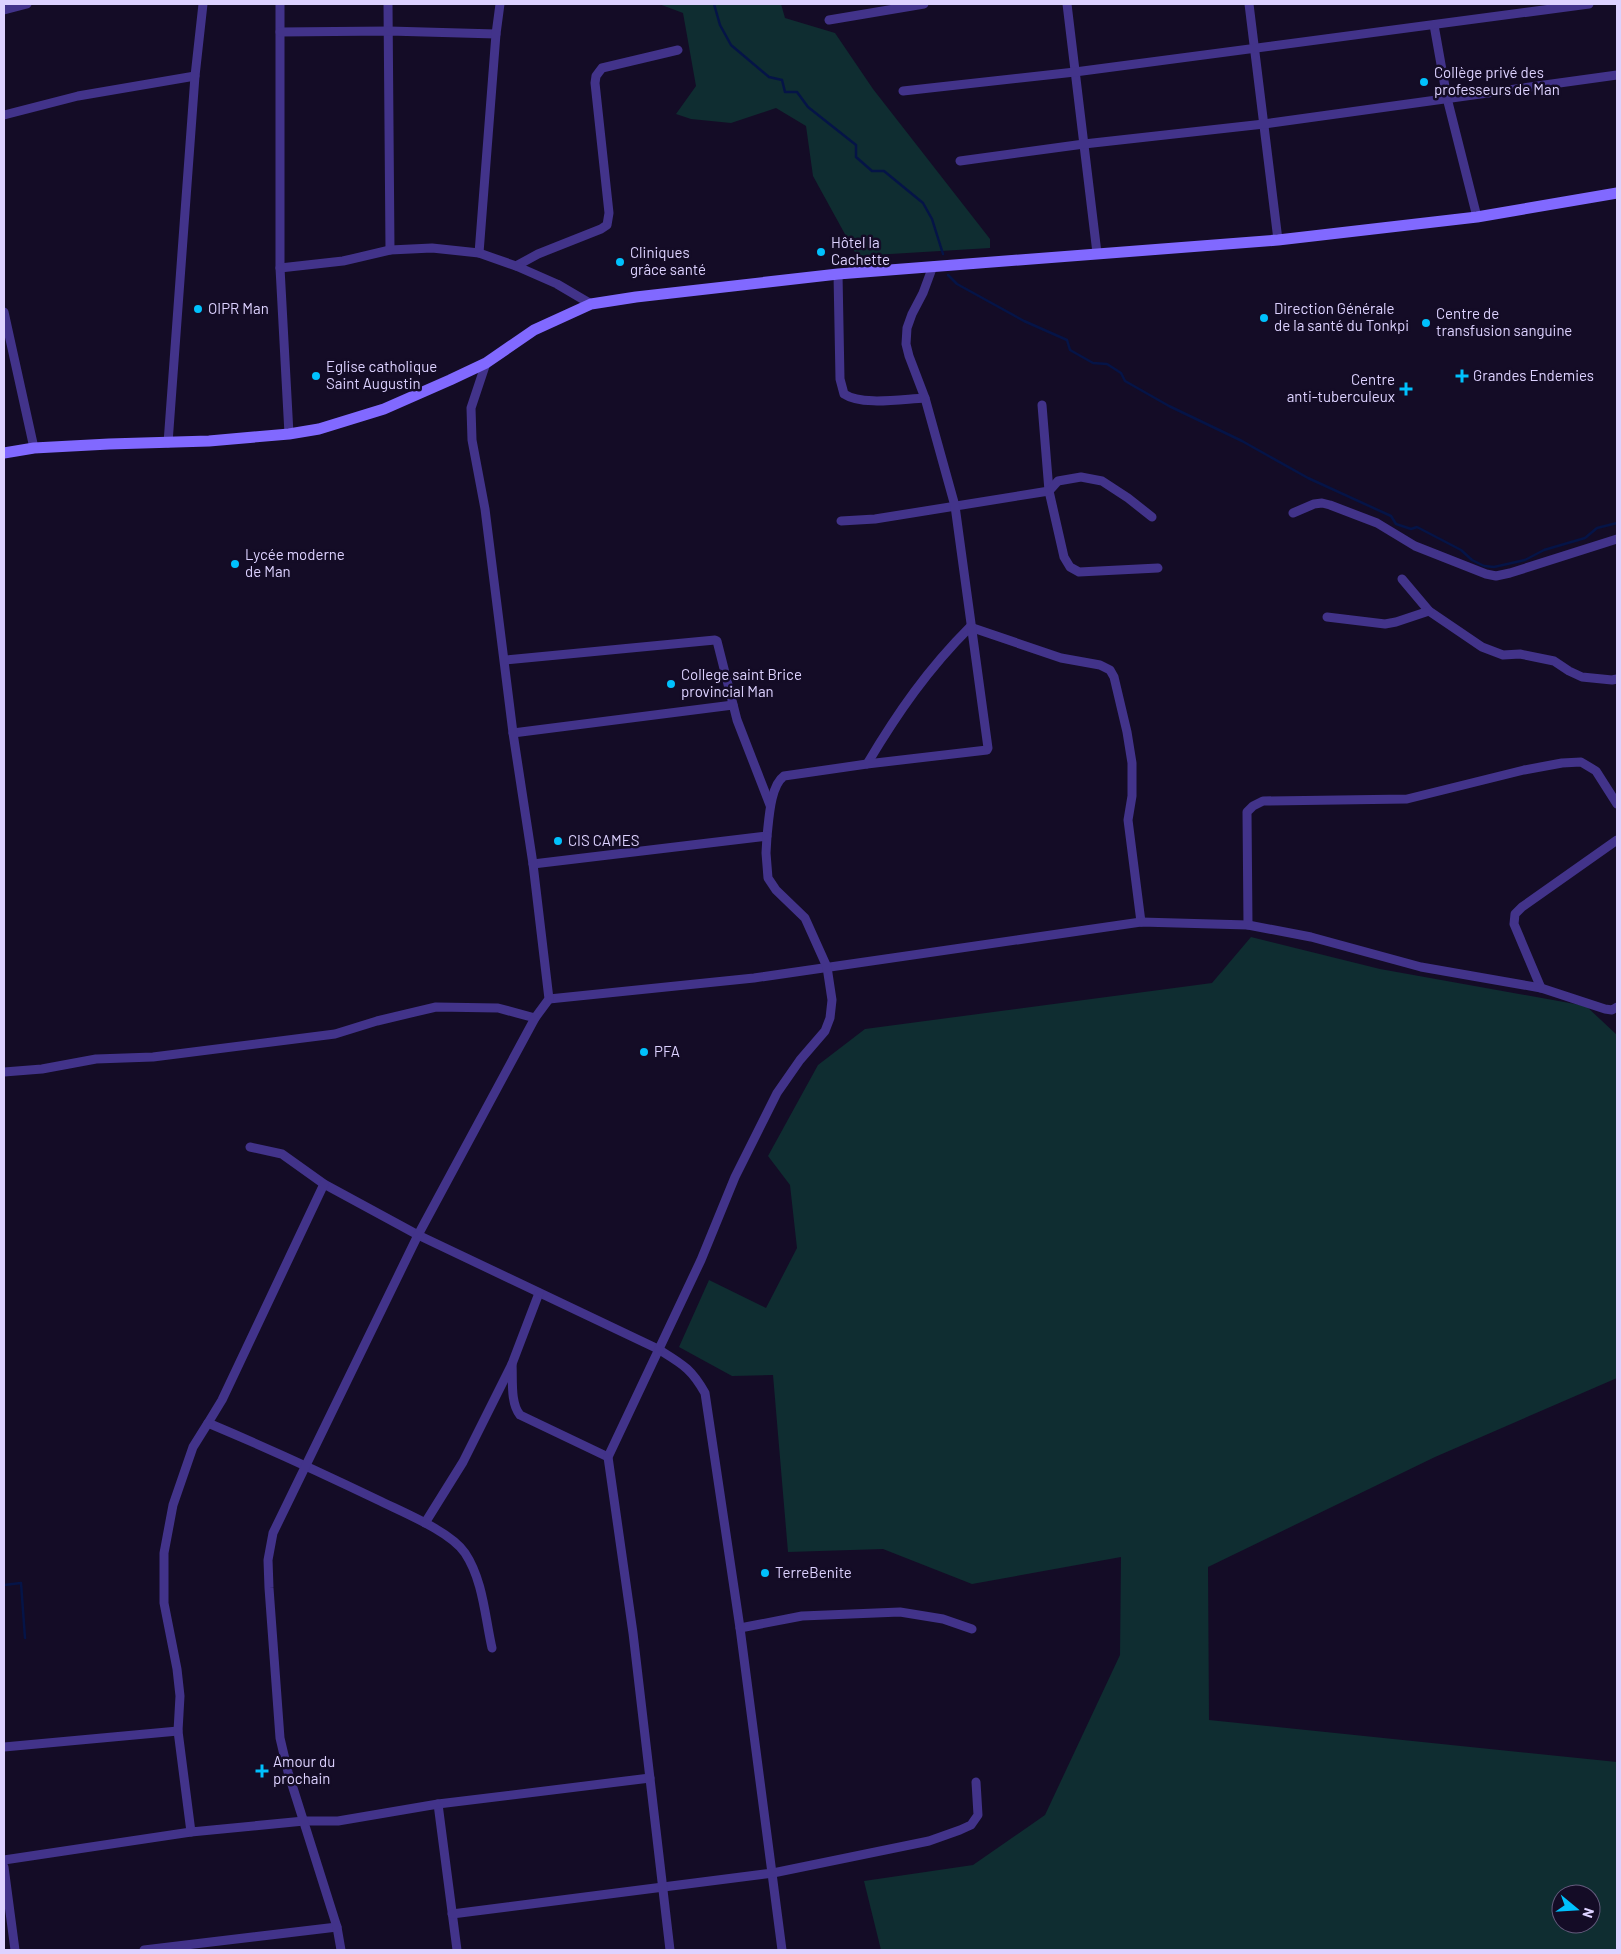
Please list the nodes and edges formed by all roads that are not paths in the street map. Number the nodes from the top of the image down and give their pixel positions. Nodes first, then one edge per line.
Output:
1 (27, 4) edge
2 (203, 4) edge
3 (280, 4) edge
4 (388, 4) edge
5 (500, 4) edge
6 (924, 4) edge
7 (1067, 4) edge
8 (1249, 4) edge
9 (1589, 4) edge
10 (4, 10) edge
11 (829, 20) dead end
12 (1434, 25) junction
13 (389, 31) junction
14 (280, 32) junction
15 (496, 34) junction
16 (1254, 48) junction
17 (678, 50) dead end
18 (1075, 72) junction
19 (1617, 75) edge
20 (195, 76) junction
21 (904, 91) dead end
22 (1447, 98) junction
23 (4, 115) edge
24 (1264, 124) junction
25 (1084, 144) junction
26 (960, 161) dead end
27 (1617, 193) edge
28 (1476, 217) junction
29 (1278, 240) junction
30 (390, 250) junction
31 (479, 253) junction
32 (1097, 254) junction
33 (516, 266) junction
34 (933, 266) junction
35 (280, 268) junction
36 (838, 274) junction
37 (591, 304) junction
38 (4, 312) edge
39 (486, 363) junction
40 (925, 398) junction
41 (1042, 405) dead end
42 (289, 434) junction
43 (168, 442) junction
44 (34, 448) junction
45 (4, 453) edge
46 (1049, 491) junction
47 (954, 506) junction
48 (1293, 513) dead end
49 (1152, 517) dead end
50 (841, 521) dead end
51 (1617, 539) edge
52 (1158, 568) dead end
53 (1402, 578) dead end
54 (1429, 611) junction
55 (1327, 617) dead end
56 (970, 627) junction
57 (505, 660) junction
58 (1617, 679) edge
59 (733, 705) junction
60 (513, 732) junction
61 (867, 764) junction
62 (1617, 804) edge
63 (770, 806) junction
64 (767, 836) junction
65 (1617, 840) edge
66 (533, 864) junction
67 (1141, 922) junction
68 (1248, 925) junction
69 (827, 967) junction
70 (1541, 988) junction
71 (549, 999) junction
72 (1617, 1007) edge
73 (535, 1018) junction
74 (4, 1072) edge
75 (250, 1147) dead end
76 (324, 1184) junction
77 (418, 1235) junction
78 (539, 1293) junction
79 (658, 1349) junction
80 (512, 1364) junction
81 (208, 1423) junction
82 (608, 1456) junction
83 (305, 1465) junction
84 (425, 1523) junction
85 (740, 1628) junction
86 (972, 1629) dead end
87 (492, 1648) dead end
88 (178, 1731) junction
89 (4, 1747) edge
90 (650, 1778) junction
91 (976, 1782) dead end
92 (438, 1804) junction
93 (304, 1821) junction
94 (191, 1832) junction
95 (4, 1860) edge
96 (4, 1867) edge
97 (773, 1873) junction
98 (663, 1887) junction
99 (452, 1914) junction
100 (337, 1926) junction
101 (15, 1950) edge
102 (144, 1950) edge
103 (340, 1950) edge
104 (456, 1950) edge
105 (670, 1950) edge
106 (782, 1950) edge

1 - 10 street
2 - 20 street
3 - 14 street
4 - 13 street
5 - 15 street
6 - 11 street
7 - 18 street
8 - 16 street
9 - 12 street
12 - 16 street
12 - 22 street
13 - 14 street
13 - 15 street
13 - 30 street
14 - 35 street
15 - 31 street
16 - 18 street
16 - 24 street
17 - 33 street
18 - 21 street
18 - 25 street
19 - 22 street
20 - 23 street
20 - 43 street
22 - 24 street
22 - 28 street
24 - 25 street
24 - 29 street
25 - 26 street
25 - 32 street
27 - 28 main road
28 - 29 main road
29 - 32 main road
30 - 31 street
30 - 35 street
31 - 33 street
32 - 34 main road
33 - 37 street
34 - 36 main road
34 - 40 street
35 - 42 street
36 - 37 main road
36 - 40 street
37 - 39 main road
38 - 44 street
39 - 42 main road
39 - 57 street
40 - 47 street
41 - 46 street
42 - 43 main road
43 - 44 main road
44 - 45 main road
46 - 47 street
46 - 49 street
46 - 52 street
47 - 50 street
47 - 56 street
48 - 51 street
53 - 54 street
54 - 55 street
54 - 58 street
56 - 61 street
56 - 61 street
56 - 67 street
57 - 59 street
57 - 60 street
59 - 60 street
59 - 63 street
60 - 66 street
61 - 63 street
62 - 68 street
63 - 64 street
64 - 66 street
64 - 69 street
65 - 70 street
66 - 71 street
67 - 68 street
67 - 69 street
68 - 70 street
69 - 71 street
69 - 79 street
70 - 72 street
71 - 73 street
73 - 74 street
73 - 77 street
75 - 76 street
76 - 77 street
76 - 81 street
77 - 78 street
77 - 83 street
78 - 79 street
78 - 80 street
79 - 82 street
79 - 85 street
80 - 82 street
80 - 84 street
81 - 83 street
81 - 88 street
82 - 90 street
83 - 84 street
83 - 93 street
84 - 87 street
85 - 86 street
85 - 97 street
88 - 89 street
88 - 94 street
90 - 92 street
90 - 98 street
91 - 97 street
92 - 93 street
92 - 99 street
93 - 94 street
93 - 100 street
94 - 95 street
96 - 101 street
97 - 98 street
97 - 106 street
98 - 99 street
98 - 105 street
99 - 104 street
100 - 102 street
100 - 103 street

